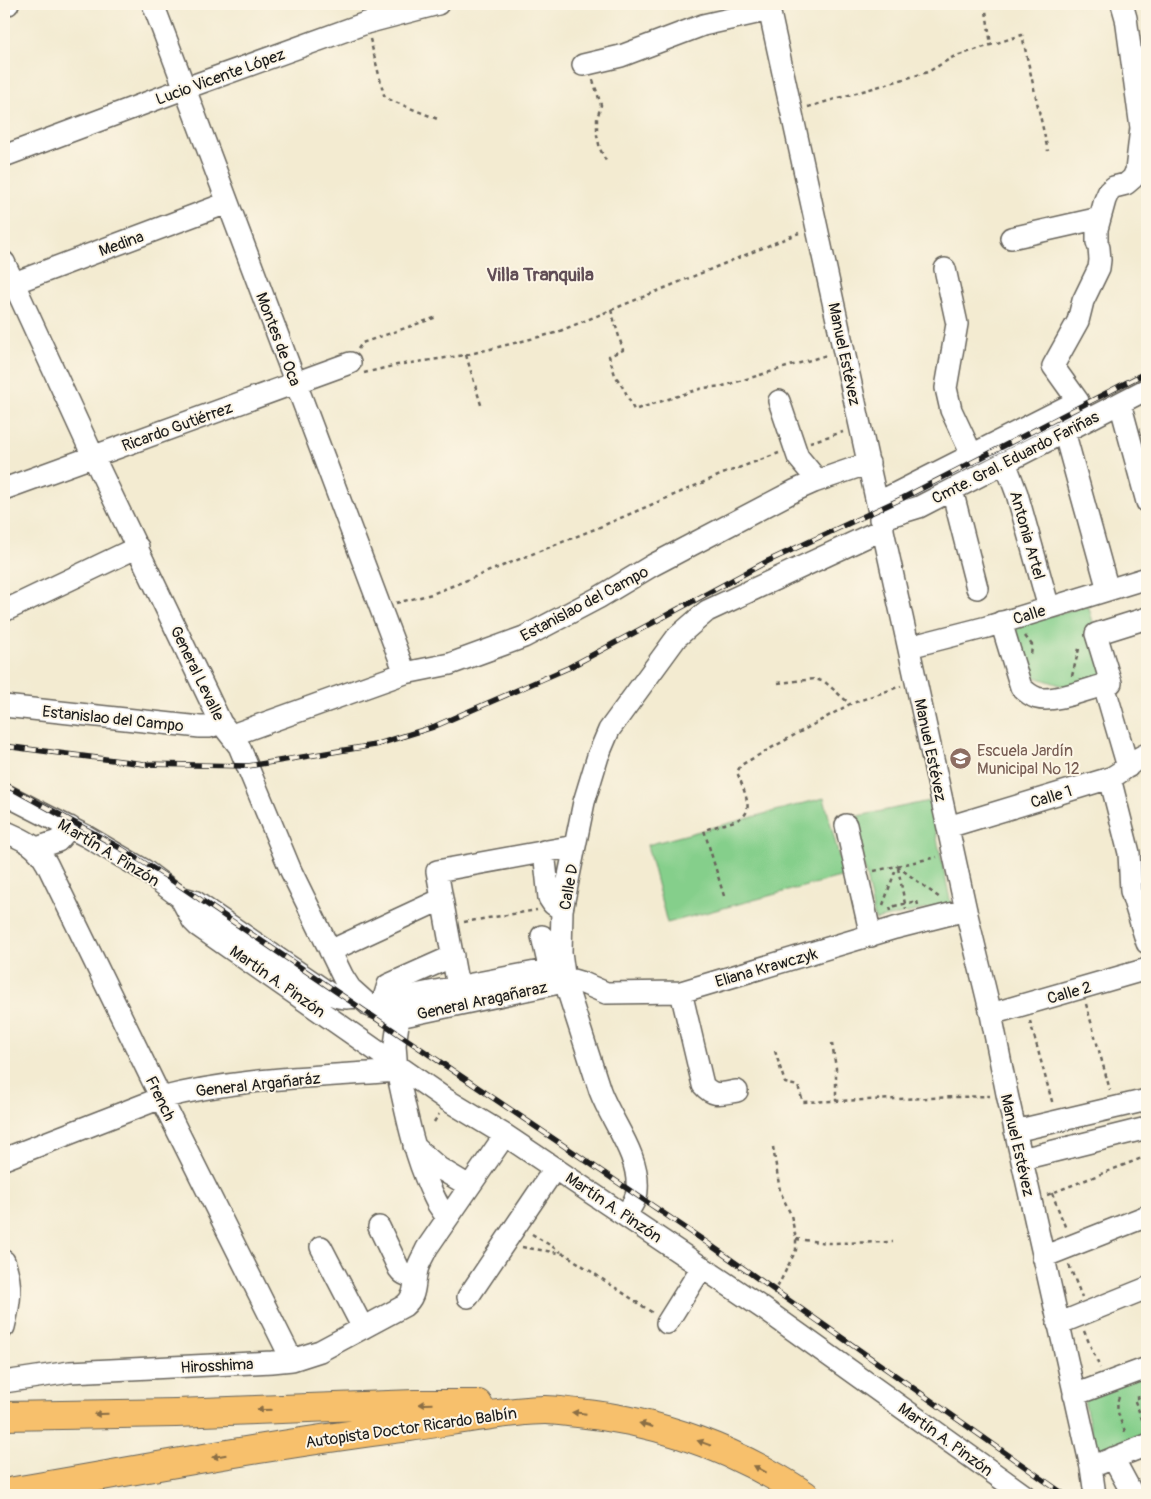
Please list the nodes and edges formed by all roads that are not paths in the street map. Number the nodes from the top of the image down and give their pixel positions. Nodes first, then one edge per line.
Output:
1 (8, 4) edge
2 (153, 4) edge
3 (438, 4) edge
4 (1122, 4) edge
5 (4, 5) edge
6 (769, 7) edge
7 (586, 65) road end
8 (186, 88) junction
9 (4, 156) edge
10 (228, 203) junction
11 (1100, 218) junction
12 (1011, 238) dead end
13 (4, 262) edge
14 (945, 269) dead end
15 (14, 283) junction
16 (350, 363) road end
17 (296, 384) junction
18 (1147, 389) edge
19 (779, 401) dead end
20 (1120, 403) junction
21 (1081, 411) junction
22 (1064, 431) junction
23 (972, 455) junction
24 (93, 456) junction
25 (1005, 462) junction
26 (869, 463) junction
27 (818, 480) junction
28 (4, 489) edge
29 (952, 490) junction
30 (1147, 502) edge
31 (880, 517) junction
32 (138, 547) junction
33 (1147, 578) edge
34 (977, 588) dead end
35 (1108, 590) junction
36 (1049, 608) junction
37 (4, 611) edge
38 (1147, 618) edge
39 (1001, 622) junction
40 (910, 647) junction
41 (406, 674) junction
42 (1104, 685) junction
43 (4, 706) edge
44 (226, 729) junction
45 (1147, 754) edge
46 (1119, 773) junction
47 (4, 794) edge
48 (846, 825) dead end
49 (70, 827) junction
50 (948, 827) junction
51 (4, 831) edge
52 (31, 844) junction
53 (575, 846) junction
54 (544, 852) junction
55 (180, 897) junction
56 (442, 899) junction
57 (557, 906) junction
58 (962, 911) junction
59 (198, 926) joint
60 (542, 936) dead end
61 (871, 936) junction
62 (1147, 943) edge
63 (330, 951) junction
64 (453, 956) junction
65 (1147, 969) edge
66 (565, 982) junction
67 (458, 987) junction
68 (681, 992) junction
69 (358, 996) junction
70 (380, 1005) junction
71 (991, 1014) junction
72 (399, 1017) junction
73 (396, 1067) junction
74 (737, 1090) dead end
75 (161, 1098) junction
76 (1147, 1100) edge
77 (1147, 1128) edge
78 (1015, 1131) junction
79 (505, 1135) junction
80 (414, 1146) junction
81 (4, 1159) edge
82 (1022, 1159) junction
83 (555, 1168) junction
84 (469, 1186) junction
85 (626, 1216) junction
86 (1147, 1216) edge
87 (448, 1218) junction
88 (379, 1227) dead end
89 (321, 1247) dead end
90 (1043, 1257) junction
91 (4, 1261) edge
92 (702, 1267) junction
93 (415, 1285) junction
94 (1147, 1288) edge
95 (468, 1297) dead end
96 (667, 1323) road end
97 (1058, 1324) junction
98 (4, 1327) edge
99 (363, 1328) junction
100 (292, 1360) junction
101 (1147, 1368) edge
102 (4, 1382) edge
103 (1074, 1395) junction
104 (544, 1410) junction
105 (4, 1416) edge
106 (1138, 1443) edge
107 (1113, 1458) junction
108 (1091, 1467) junction
109 (4, 1493) edge
110 (805, 1495) edge
111 (1024, 1495) edge
112 (1095, 1495) edge
113 (1133, 1495) edge

1 - 5 street
2 - 8 street, Montes de Oca
3 - 8 street, Lucio Vicente López
4 - 11 street
6 - 7 street
6 - 26 street, Manuel Estévez
8 - 9 street, Lucio Vicente López
8 - 10 street, Montes de Oca
10 - 15 street, Medina
10 - 17 street, Montes de Oca
11 - 12 street
11 - 21 street
13 - 15 street, General Levalle
14 - 23 street
15 - 24 street, General Levalle
16 - 17 street, Ricardo Gutiérrez
17 - 24 street, Ricardo Gutiérrez
17 - 41 street, Montes de Oca
18 - 20 street, Cmte. Gral. Eduardo Fariñas
19 - 27 street
20 - 21 street, Cmte. Gral. Eduardo Fariñas
20 - 30 street
21 - 22 street, Cmte. Gral. Eduardo Fariñas
21 - 23 street
22 - 25 street, Cmte. Gral. Eduardo Fariñas
22 - 35 street
23 - 31 street
24 - 28 street, Ricardo Gutiérrez
24 - 32 street, General Levalle
25 - 29 street, Cmte. Gral. Eduardo Fariñas
25 - 36 street, Antonia Artel
26 - 27 street, Estanislao del Campo
26 - 31 street, Manuel Estévez
27 - 41 street, Estanislao del Campo
29 - 31 street, Cmte. Gral. Eduardo Fariñas
29 - 34 street
31 - 40 street, Manuel Estévez
31 - 53 street, Calle D
32 - 37 street
32 - 44 street, General Levalle
33 - 35 street, Calle
35 - 36 street, Calle
36 - 39 street, Calle
38 - 42 street
39 - 40 street, Calle
39 - 42 street
40 - 50 street, Manuel Estévez
41 - 44 street, Estanislao del Campo
42 - 46 street
43 - 44 street, Estanislao del Campo
44 - 63 street, General Levalle
45 - 46 street, Calle 1
46 - 50 street, Calle 1
46 - 62 street
47 - 49 street, M.artín A. Pinzón
48 - 61 street
49 - 52 street
49 - 55 street, M.artín A. Pinzón
50 - 58 street, Manuel Estévez
51 - 52 street
52 - 75 street, French
53 - 54 street
53 - 57 street, Calle D
54 - 56 street
54 - 57 street
55 - 59 street, M.artín A. Pinzón
55 - 69 street
56 - 63 street
56 - 64 street
57 - 66 street, Calle D
58 - 61 street, Eliana Krawczyk
58 - 71 street, Manuel Estévez
59 - 73 street, Martín A. Pinzón
60 - 67 street
61 - 68 street, Eliana Krawczyk
63 - 69 street, General Levalle
64 - 67 street
64 - 70 street
65 - 71 street, Calle 2
66 - 68 street, Eliana Krawczyk
66 - 72 street, General Aragañaraz
66 - 85 street, Calle D
67 - 70 street
68 - 74 street
69 - 70 street, General Levalle
70 - 72 street, General Levalle
71 - 78 street, Manuel Estévez
72 - 73 street
73 - 75 street, General Argañaráz
73 - 79 street, Martín A. Pinzón
73 - 80 street
75 - 81 street, General Argañaráz
75 - 100 street, French
76 - 78 street
77 - 82 street
78 - 82 street, Manuel Estévez
79 - 83 street, Martín A. Pinzón
79 - 84 street
80 - 84 street
80 - 87 street
82 - 90 street, Manuel Estévez
83 - 85 street, Martín A. Pinzón
83 - 95 street
84 - 87 street
85 - 92 street, Martín A. Pinzón
86 - 90 street
87 - 93 street
88 - 93 street
89 - 99 street
90 - 97 street, Manuel Estévez
91 - 98 street
92 - 96 street
92 - 111 street, Martín A. Pinzón
93 - 99 street, Hirosshima
94 - 97 street
97 - 103 street, Manuel Estévez
99 - 100 street, Hirosshima
100 - 102 street, Hirosshima
101 - 103 street
103 - 108 street, Manuel Estévez
104 -> 105 highway
104 -> 109 highway, Autopista Doctor Ricardo Balbín
110 -> 104 highway, Autopista Doctor Ricardo Balbín
106 - 107 street
107 - 108 street
107 - 113 street
108 - 112 street, Manuel Estévez

